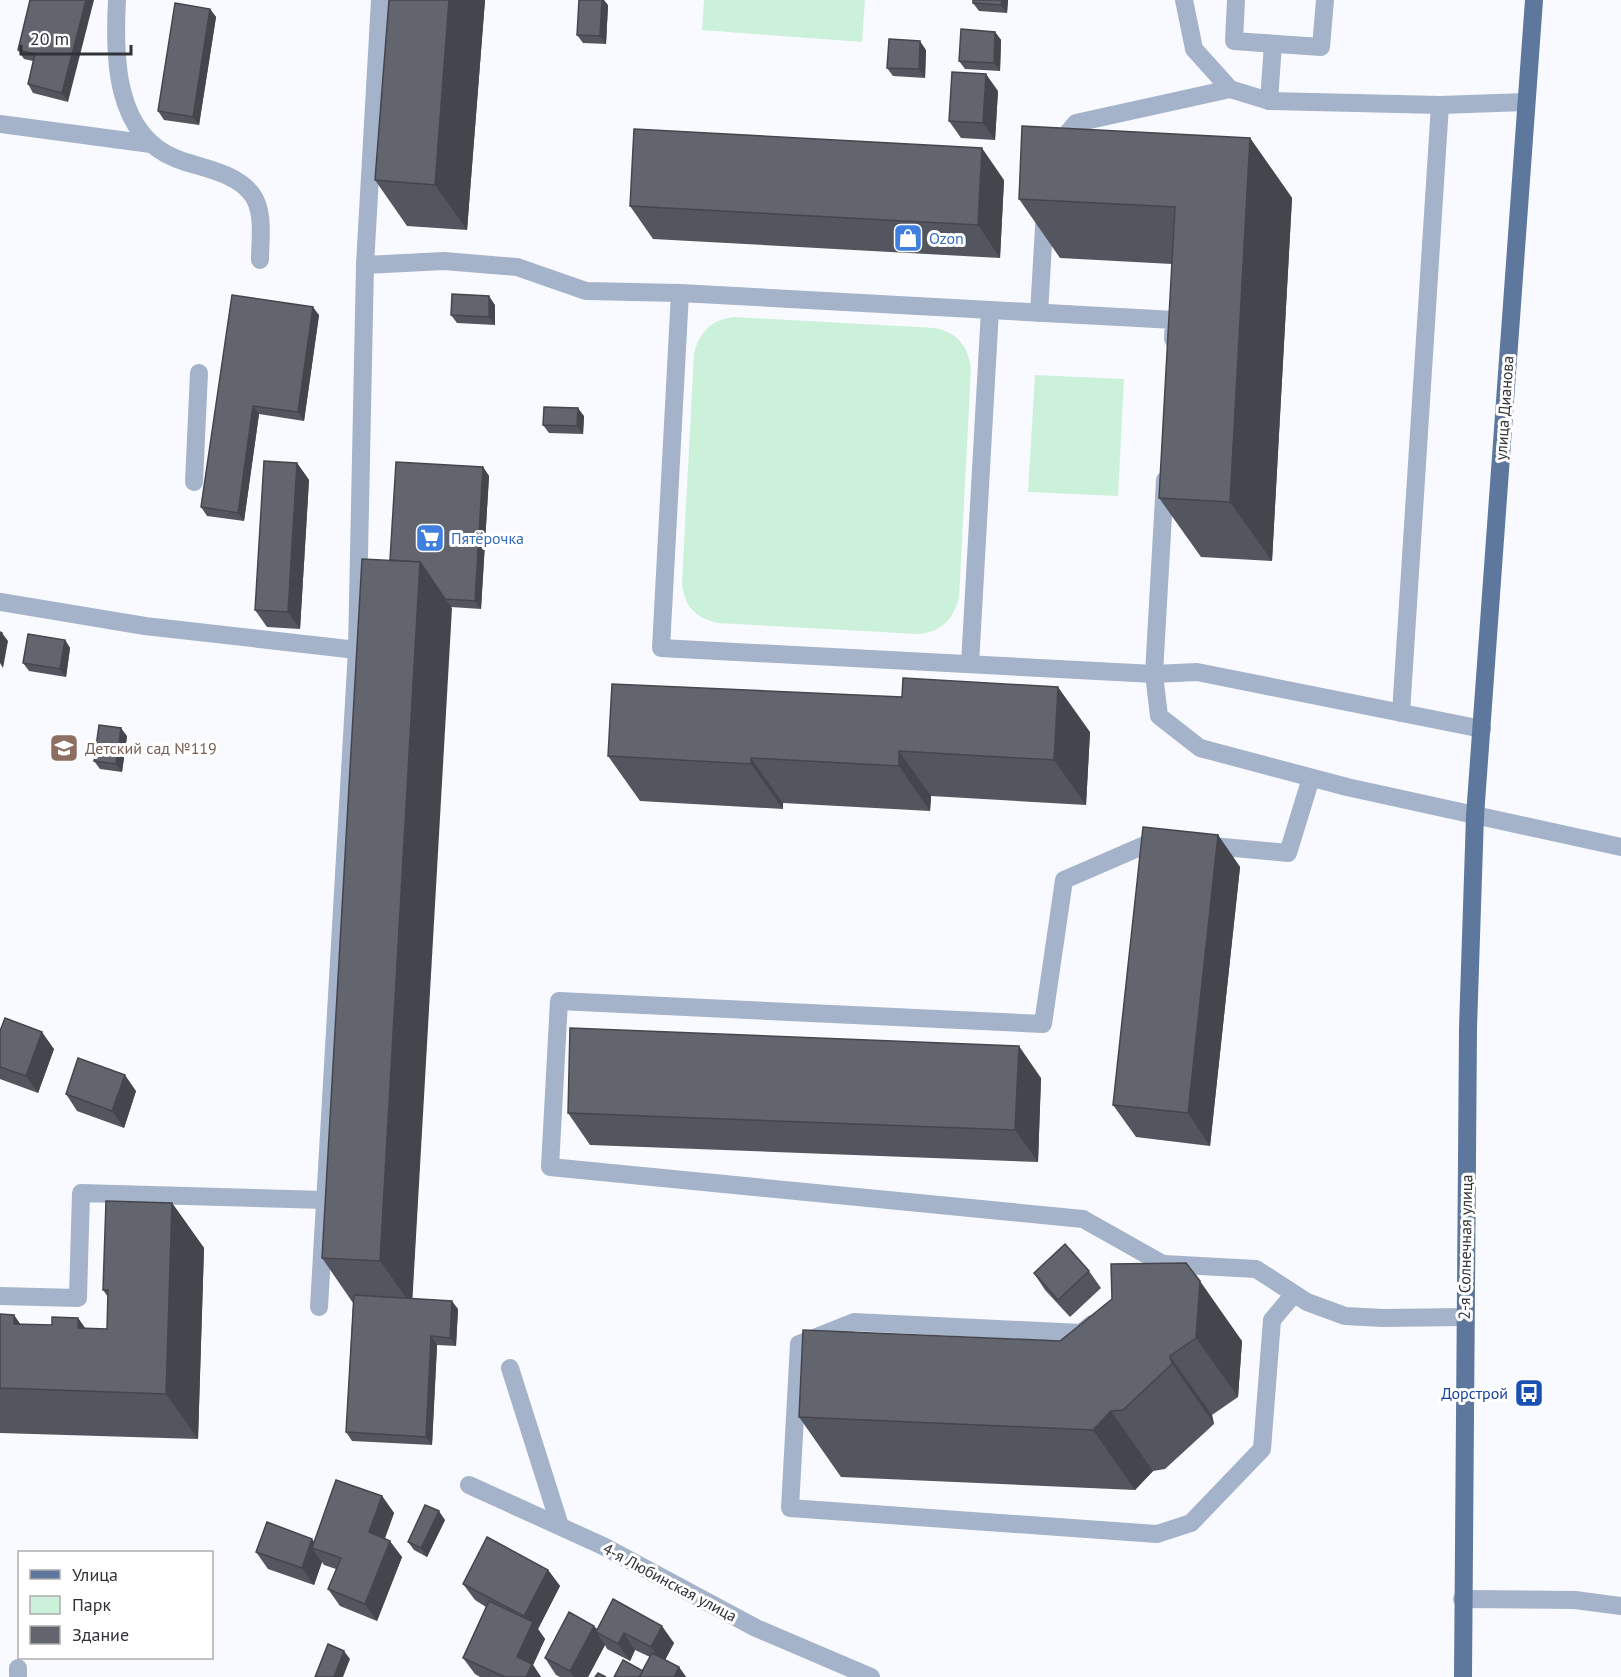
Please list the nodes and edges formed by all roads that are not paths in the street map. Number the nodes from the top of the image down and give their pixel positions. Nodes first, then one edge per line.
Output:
1 (117, 0) edge
2 (380, 0) edge
3 (1184, 0) edge
4 (1236, 0) edge
5 (1324, 0) edge
6 (1534, 0) edge
7 (1273, 44) junction
8 (1230, 89) junction
9 (1269, 101) junction
10 (1526, 102) junction
11 (1440, 105) junction
12 (0, 124) edge
13 (151, 144) junction
14 (1050, 167) edge
15 (1047, 187) edge
16 (260, 260) dead end
17 (365, 265) junction
18 (680, 293) junction
19 (990, 310) junction
20 (1039, 313) junction
21 (1172, 354) edge
22 (199, 373) dead end
23 (1166, 457) edge
24 (194, 482) dead end
25 (0, 602) edge
26 (357, 650) junction
27 (970, 664) junction
28 (1154, 675) junction
29 (1401, 713) junction
30 (1482, 729) junction
31 (1311, 778) junction
32 (1475, 816) junction
33 (1621, 847) edge
34 (325, 1200) junction
35 (1163, 1264) junction
36 (1145, 1280) edge
37 (1294, 1294) junction
38 (0, 1296) edge
39 (319, 1307) dead end
40 (1109, 1310) edge
41 (1465, 1317) junction
42 (510, 1368) dead end
43 (469, 1485) dead end
44 (560, 1526) junction
45 (1462, 1599) junction
46 (1621, 1606) edge
47 (871, 1677) edge
48 (1463, 1677) edge

1 - 13 street
2 - 17 street
3 - 8 street
4 - 7 street
5 - 7 street
6 - 10 main road, улица Дианова
7 - 9 street
8 - 9 street
8 - 14 street
9 - 11 street
10 - 11 street
10 - 30 main road, улица Дианова
11 - 29 street
12 - 13 street
13 - 16 street
15 - 20 street
17 - 18 street
17 - 26 street
18 - 19 street
18 - 27 street
19 - 20 street
19 - 27 street
20 - 21 street
22 - 24 street
23 - 28 street
25 - 26 street
26 - 34 street
27 - 28 street
28 - 29 street
28 - 31 street
29 - 30 street
30 - 32 main road, улица Дианова
31 - 32 street
31 - 35 street
32 - 33 street
32 - 41 main road, 2-я Солнечная улица
34 - 38 street
34 - 39 street
35 - 36 street
35 - 37 street
37 - 40 street
37 - 41 street
41 - 45 main road, 2-я Солнечная улица
42 - 44 street
43 - 44 street, 4-я Любинская улица
44 - 47 street, 4-я Любинская улица
45 - 46 street
45 - 48 main road, 2-я Солнечная улица

